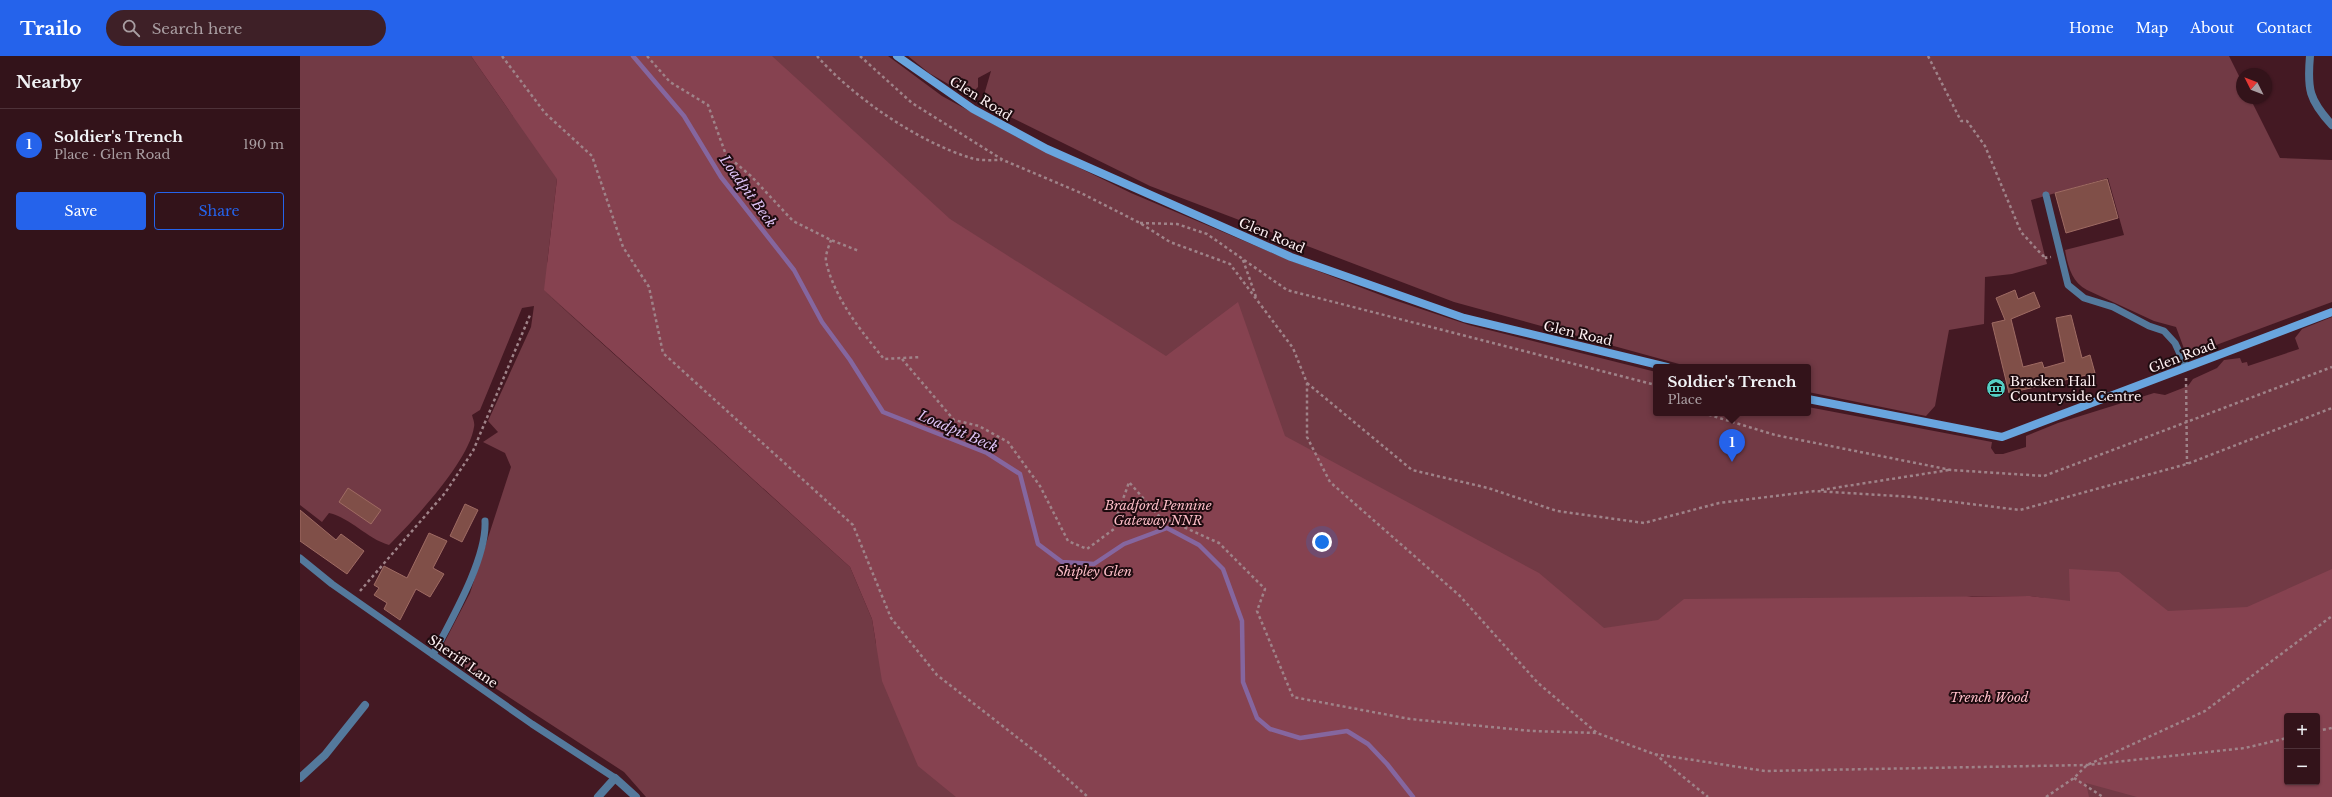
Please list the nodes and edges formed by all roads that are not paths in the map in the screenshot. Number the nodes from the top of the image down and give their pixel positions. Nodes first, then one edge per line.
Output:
1 (897, 56) edge
2 (2310, 56) edge
3 (2332, 125) edge
4 (2046, 195) dead end
5 (2332, 312) edge
6 (1655, 364) edge
7 (2186, 367) junction
8 (1811, 399) edge
9 (485, 521) dead end
10 (300, 558) edge
11 (434, 655) junction
12 (364, 705) dead end
13 (300, 778) edge
14 (615, 778) junction
15 (598, 797) edge
16 (636, 797) edge

1 - 6 street, Glen Road
2 - 3 street
4 - 7 lane
5 - 7 street, Glen Road
7 - 8 street, Glen Road
9 - 11 lane
10 - 11 lane, Sheriff Lane
11 - 14 lane, Sheriff Lane
12 - 13 street
14 - 15 street
14 - 16 street

